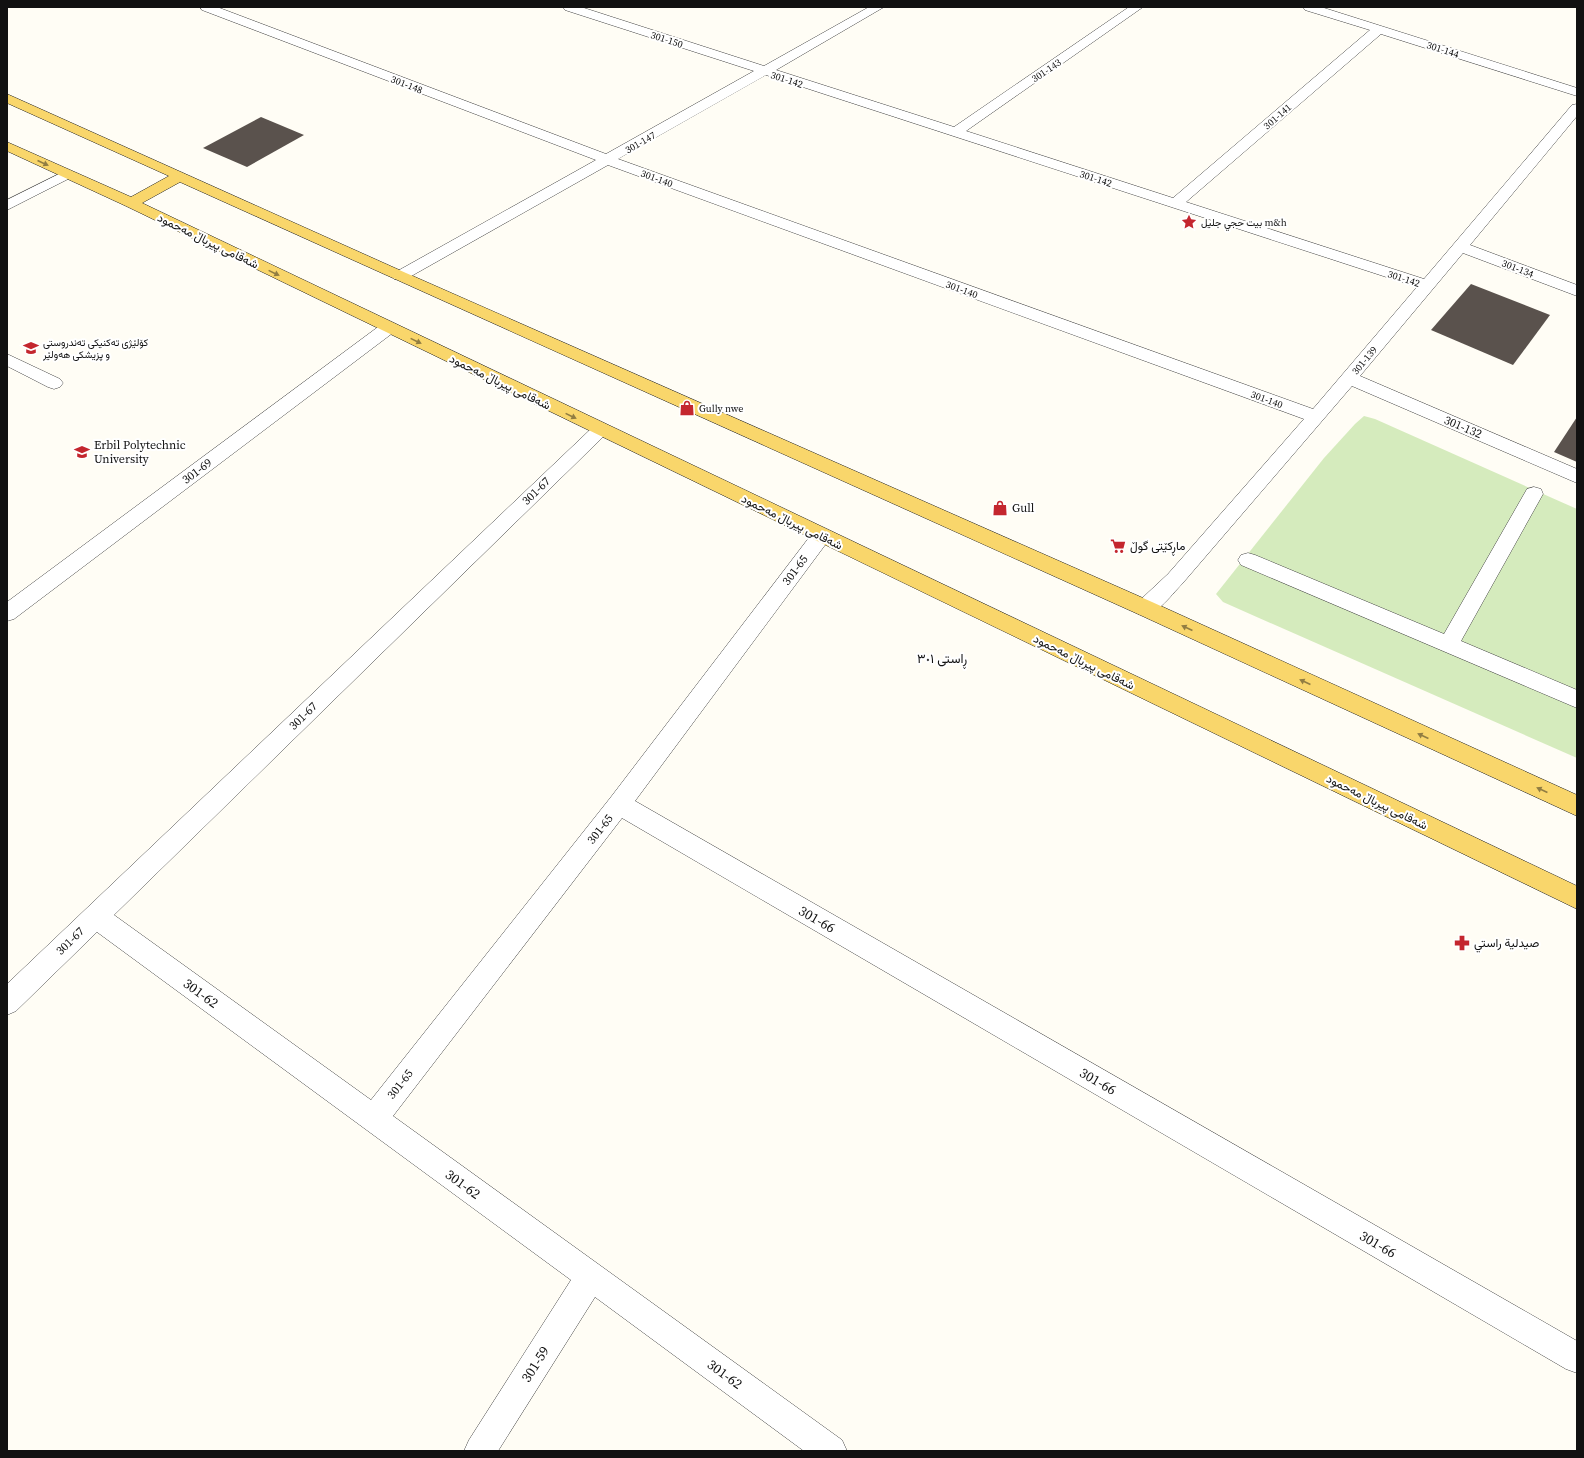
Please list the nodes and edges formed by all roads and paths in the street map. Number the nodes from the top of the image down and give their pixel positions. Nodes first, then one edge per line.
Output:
1 (206, 7) edge
2 (569, 7) edge
3 (878, 7) edge
4 (1137, 7) edge
5 (1309, 7) edge
6 (1379, 29) junction
7 (765, 71) junction
8 (1577, 92) edge
9 (7, 98) edge
10 (1577, 108) edge
11 (954, 133) junction
12 (7, 146) edge
13 (608, 160) junction
14 (67, 174) junction
15 (180, 176) junction
16 (131, 203) junction
17 (1175, 204) junction
18 (7, 206) edge
19 (1460, 246) junction
20 (400, 276) junction
21 (1427, 285) junction
22 (1577, 291) edge
23 (388, 328) junction
24 (7, 359) edge
25 (1349, 378) junction
26 (54, 383) dead end
27 (1316, 417) junction
28 (600, 430) junction
29 (1577, 476) edge
30 (1534, 494) dead end
31 (821, 536) junction
32 (1248, 560) dead end
33 (1145, 608) junction
34 (7, 613) edge
35 (1448, 645) junction
36 (1577, 699) edge
37 (619, 804) junction
38 (1577, 806) edge
39 (1577, 898) edge
40 (96, 916) junction
41 (7, 1002) edge
42 (374, 1118) junction
43 (591, 1276) junction
44 (1577, 1358) edge
45 (480, 1451) edge
46 (831, 1451) edge

1 - 13 street, 301-148
2 - 7 street, 301-150
3 - 7 street, 301-147
4 - 11 street, 301-143
5 - 6 street, 301-144
6 - 8 street, 301-144
6 - 17 street, 301-141
7 - 11 street, 301-142
7 - 13 street, 301-147
9 - 15 main road
10 - 19 street, 301-139
11 - 17 street, 301-142
12 -> 14 main road, شەقامی پیرباڵ مەحمود
13 - 20 street, 301-147
13 - 27 street, 301-140
14 - 16 main road, شەقامی پیرباڵ مەحمود
14 - 18 street
15 - 16 main road
15 - 20 main road
16 -> 23 main road, شەقامی پیرباڵ مەحمود
17 - 21 street, 301-142
19 - 21 street, 301-139
19 - 22 street, 301-134
20 - 33 main road
21 - 25 street, 301-139
23 -> 28 main road, شەقامی پیرباڵ مەحمود
23 - 34 street, 301-69
24 - 26 street
25 - 27 street, 301-139
25 - 29 street, 301-132
27 - 33 street, 301-139
28 - 31 main road, شەقامی پیرباڵ مەحمود
28 - 40 street, 301-67
30 - 35 street
31 - 37 street, 301-65
31 - 39 main road, شەقامی پیرباڵ مەحمود
32 - 35 street
38 -> 33 main road
35 - 36 street
37 - 42 street, 301-65
37 - 44 street, 301-66
40 - 41 street, 301-67
40 - 42 street, 301-62
42 - 43 street, 301-62
43 - 45 street, 301-59
43 - 46 street, 301-62

